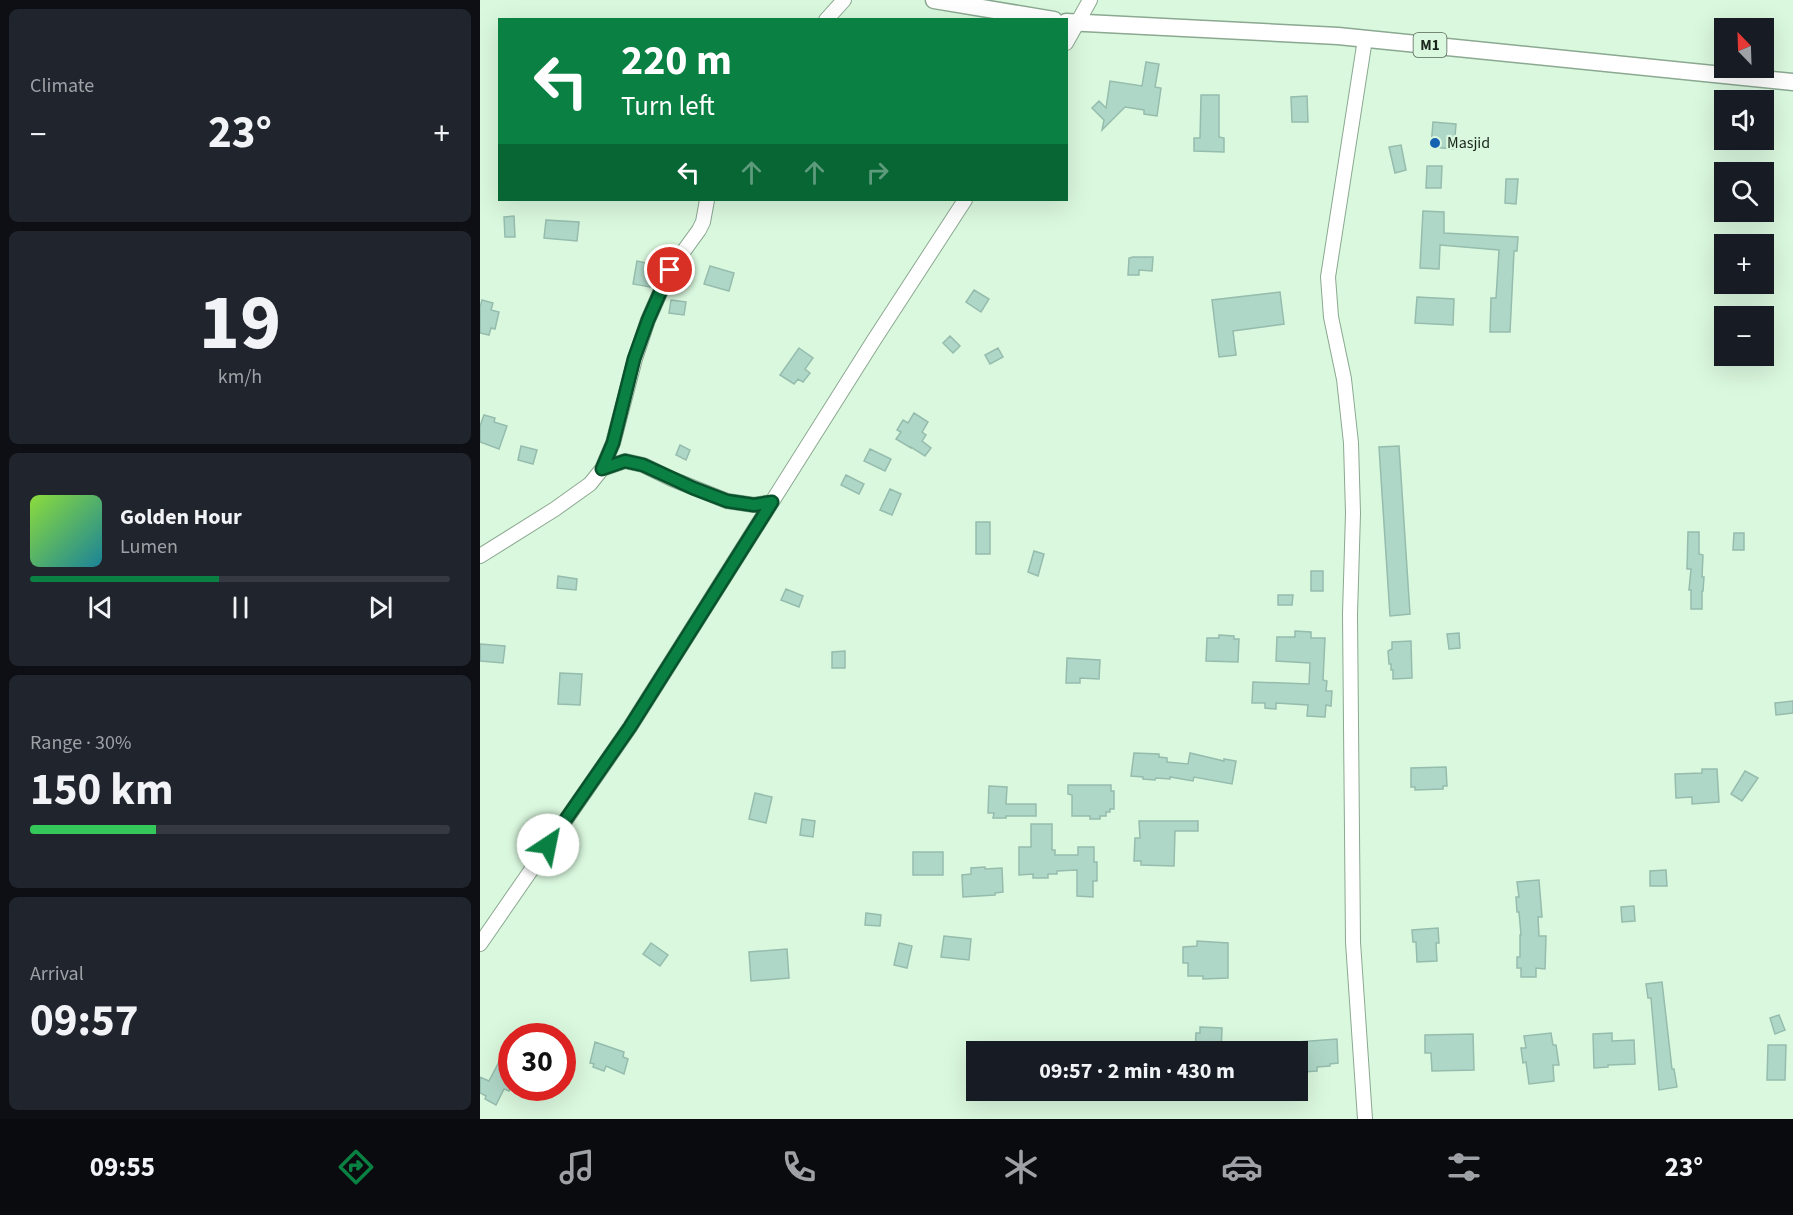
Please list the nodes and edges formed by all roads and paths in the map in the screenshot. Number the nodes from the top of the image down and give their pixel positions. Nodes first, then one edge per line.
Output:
1 (844, 0) edge
2 (934, 0) edge
3 (1090, 0) edge
4 (828, 18) edge
5 (1042, 18) edge
6 (1072, 22) edge
7 (1365, 39) junction
8 (1793, 82) edge
9 (707, 201) edge
10 (964, 201) edge
11 (602, 469) junction
12 (772, 502) junction
13 (480, 556) edge
14 (480, 944) edge
15 (1365, 1119) edge

1 - 4 street
2 - 5 main road
3 - 6 street
6 - 7 main road, M1
7 - 8 main road, M1
7 - 15 street
9 - 11 street
10 - 12 street
11 - 12 street
11 - 13 street
12 - 14 street

